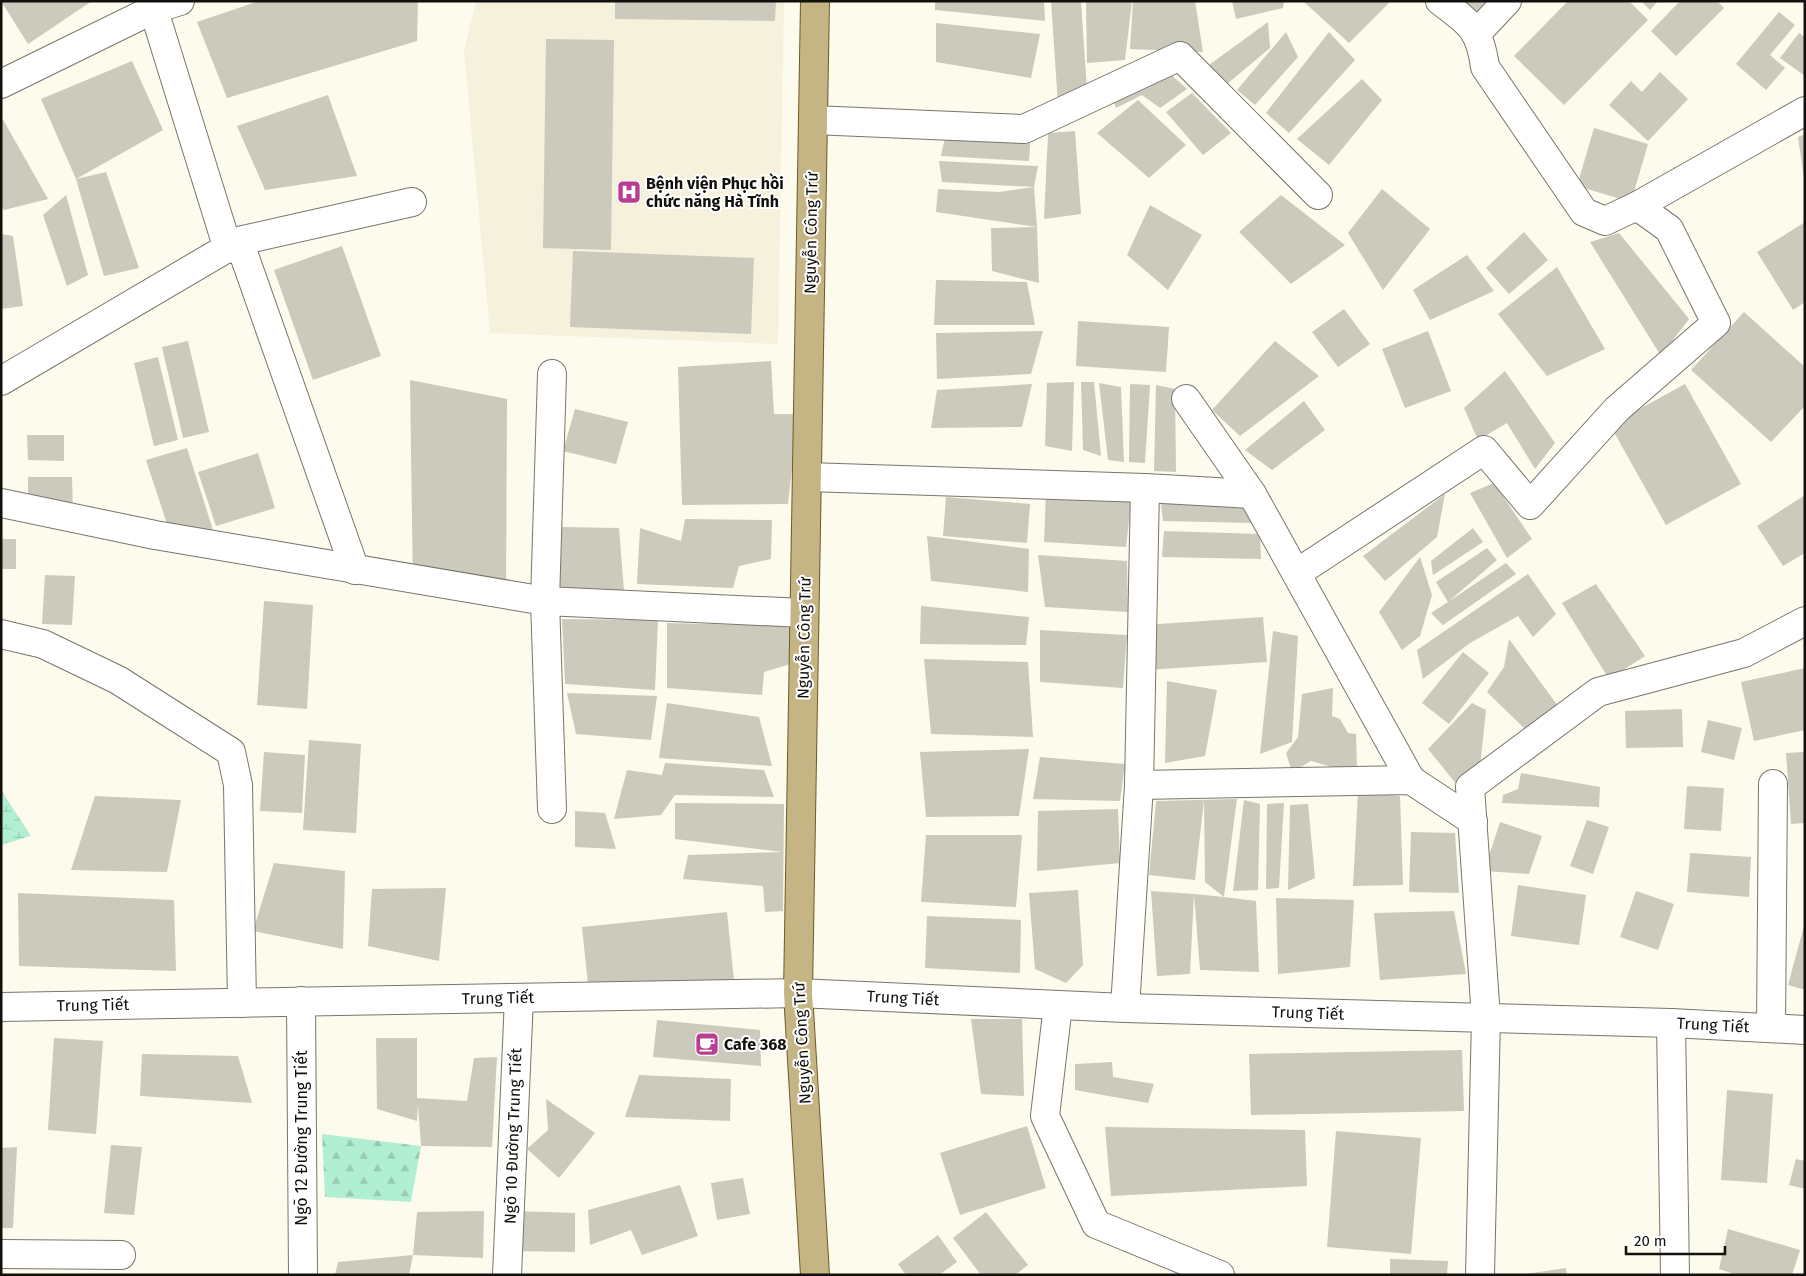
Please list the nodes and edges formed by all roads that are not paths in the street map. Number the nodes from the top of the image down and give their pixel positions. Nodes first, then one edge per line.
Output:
1 (180, 1) edge
2 (815, 1) edge
3 (1440, 1) edge
4 (1507, 1) edge
5 (153, 5) edge
6 (1476, 34) junction
7 (1, 84) edge
8 (1805, 111) edge
9 (813, 120) junction
10 (1318, 195) dead end
11 (412, 202) dead end
12 (1637, 206) junction
13 (233, 245) junction
14 (552, 374) dead end
15 (1, 381) edge
16 (1186, 399) dead end
17 (807, 477) junction
18 (1145, 488) junction
19 (1252, 494) junction
20 (1, 503) edge
21 (355, 570) junction
22 (1297, 572) junction
23 (545, 601) junction
24 (804, 613) junction
25 (1805, 621) edge
26 (1, 634) edge
27 (1411, 780) junction
28 (1774, 784) dead end
29 (1139, 785) junction
30 (552, 809) dead end
31 (1473, 821) junction
32 (798, 993) junction
33 (519, 998) junction
34 (301, 1002) junction
35 (242, 1003) junction
36 (1058, 1005) junction
37 (1, 1006) edge
38 (1125, 1008) junction
39 (1486, 1018) junction
40 (1671, 1023) junction
41 (1771, 1028) junction
42 (1805, 1030) edge
43 (1, 1254) edge
44 (121, 1255) dead end
45 (303, 1275) edge
46 (507, 1275) edge
47 (815, 1275) edge
48 (1220, 1275) edge
49 (1480, 1275) edge
50 (1675, 1275) edge

1 - 5 street
2 - 9 main road, Nguyễn Công Trứ
3 - 6 street
4 - 6 street
5 - 7 street
5 - 13 street
6 - 12 street
8 - 12 street
9 - 10 street
9 - 17 main road, Nguyễn Công Trứ
11 - 13 street
12 - 22 street
13 - 15 street
13 - 21 street
14 - 23 street
16 - 19 street
17 - 18 street
17 - 24 main road, Nguyễn Công Trứ
18 - 19 street
18 - 29 street
19 - 22 street
20 - 21 street
21 - 23 street
22 - 27 street
23 - 24 street
23 - 30 street
24 - 32 main road, Nguyễn Công Trứ
25 - 31 street
26 - 35 street
27 - 29 street
27 - 31 street
28 - 41 street
29 - 38 street
31 - 39 street
32 - 33 street, Trung Tiết
32 - 36 street, Trung Tiết
32 - 47 main road, Nguyễn Công Trứ
33 - 34 street, Trung Tiết
33 - 46 street, Ngõ 10 Đường Trung Tiết
34 - 35 street, Trung Tiết
34 - 45 street, Ngõ 12 Đường Trung Tiết
35 - 37 street, Trung Tiết
36 - 38 street, Trung Tiết
36 - 48 street
38 - 39 street, Trung Tiết
39 - 40 street, Trung Tiết
39 - 49 street
40 - 41 street, Trung Tiết
40 - 50 street
41 - 42 street, Trung Tiết
43 - 44 street

